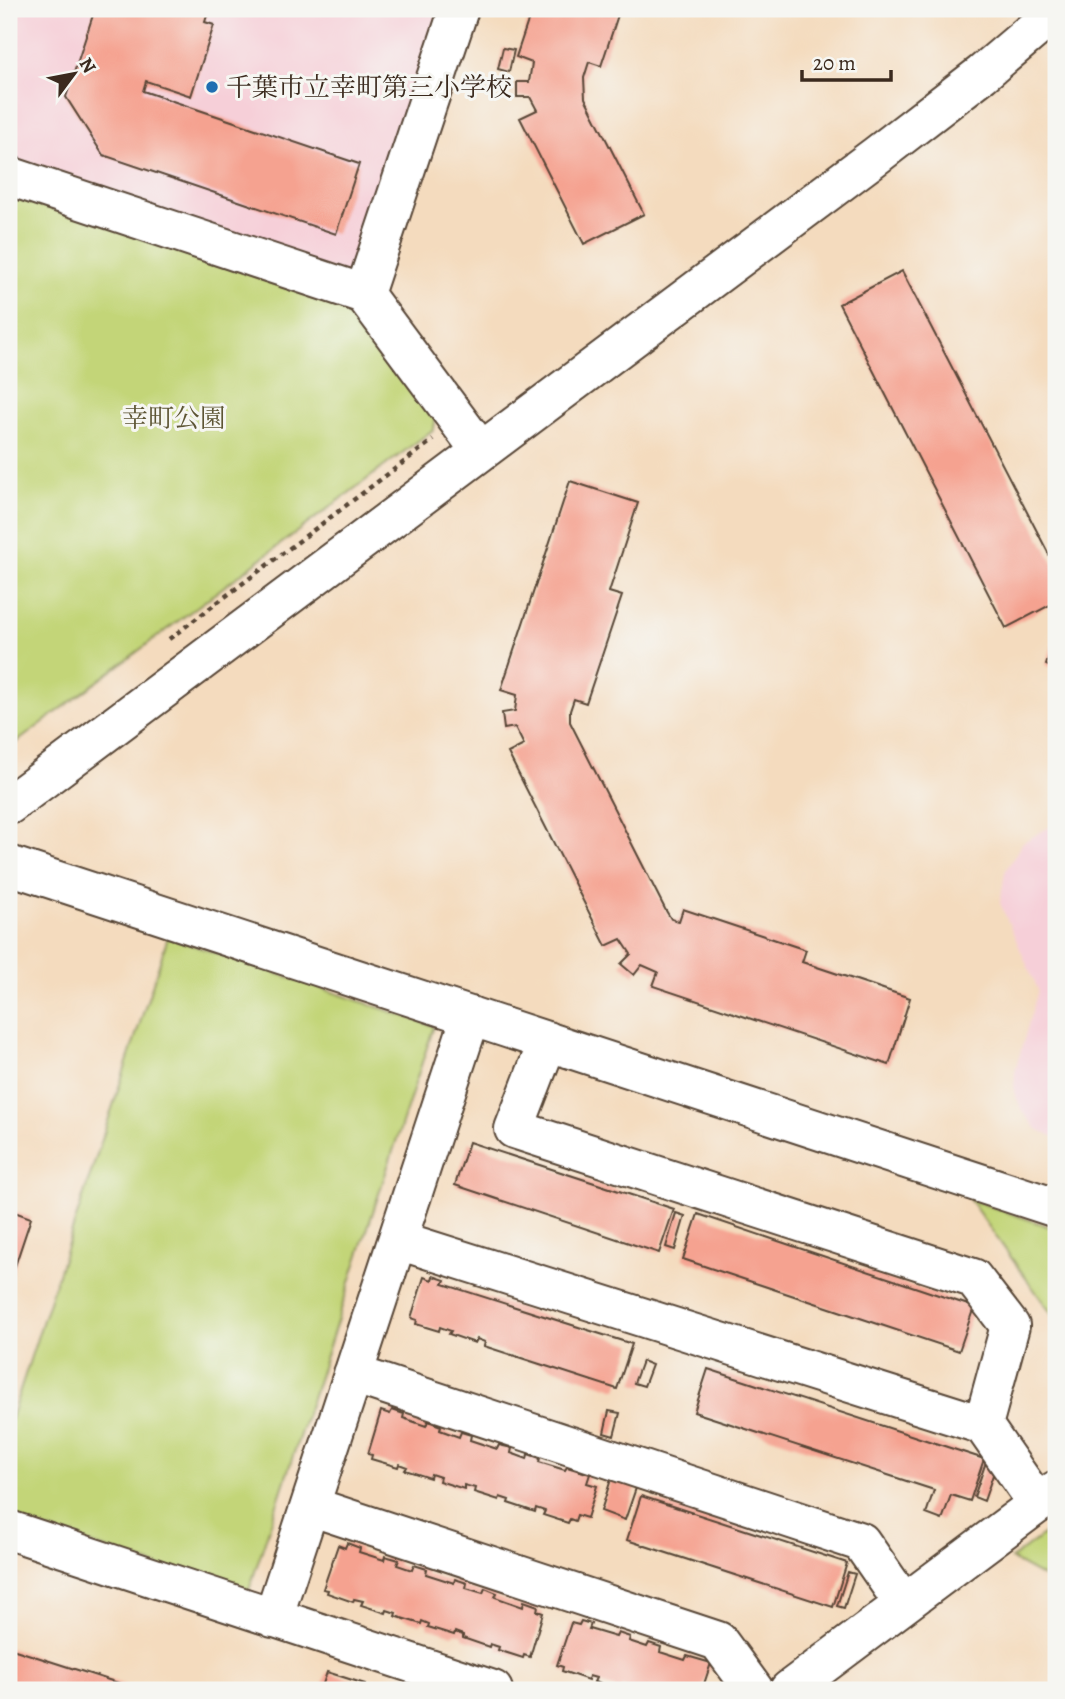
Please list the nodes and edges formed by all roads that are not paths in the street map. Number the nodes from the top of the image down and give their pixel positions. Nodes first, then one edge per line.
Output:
1 (459, 9) edge
2 (1056, 11) edge
3 (9, 176) edge
4 (364, 294) junction
5 (480, 450) junction
6 (9, 805) edge
7 (9, 864) edge
8 (471, 1016) junction
9 (548, 1041) junction
10 (1056, 1208) edge
11 (398, 1240) junction
12 (353, 1374) junction
13 (983, 1425) junction
14 (1047, 1497) edge
15 (310, 1506) junction
16 (9, 1530) edge
17 (904, 1604) junction
18 (273, 1618) junction
19 (494, 1690) edge
20 (754, 1690) edge
21 (789, 1690) edge

1 - 4 street
2 - 5 street
3 - 4 street
4 - 5 street
5 - 6 street
7 - 8 street
8 - 9 street
8 - 11 street
9 - 10 street
9 - 13 street
11 - 12 street
11 - 13 street
12 - 15 street
12 - 17 street
13 - 14 street
14 - 17 street
15 - 18 street
15 - 20 street
16 - 18 street
17 - 21 street
18 - 19 street

